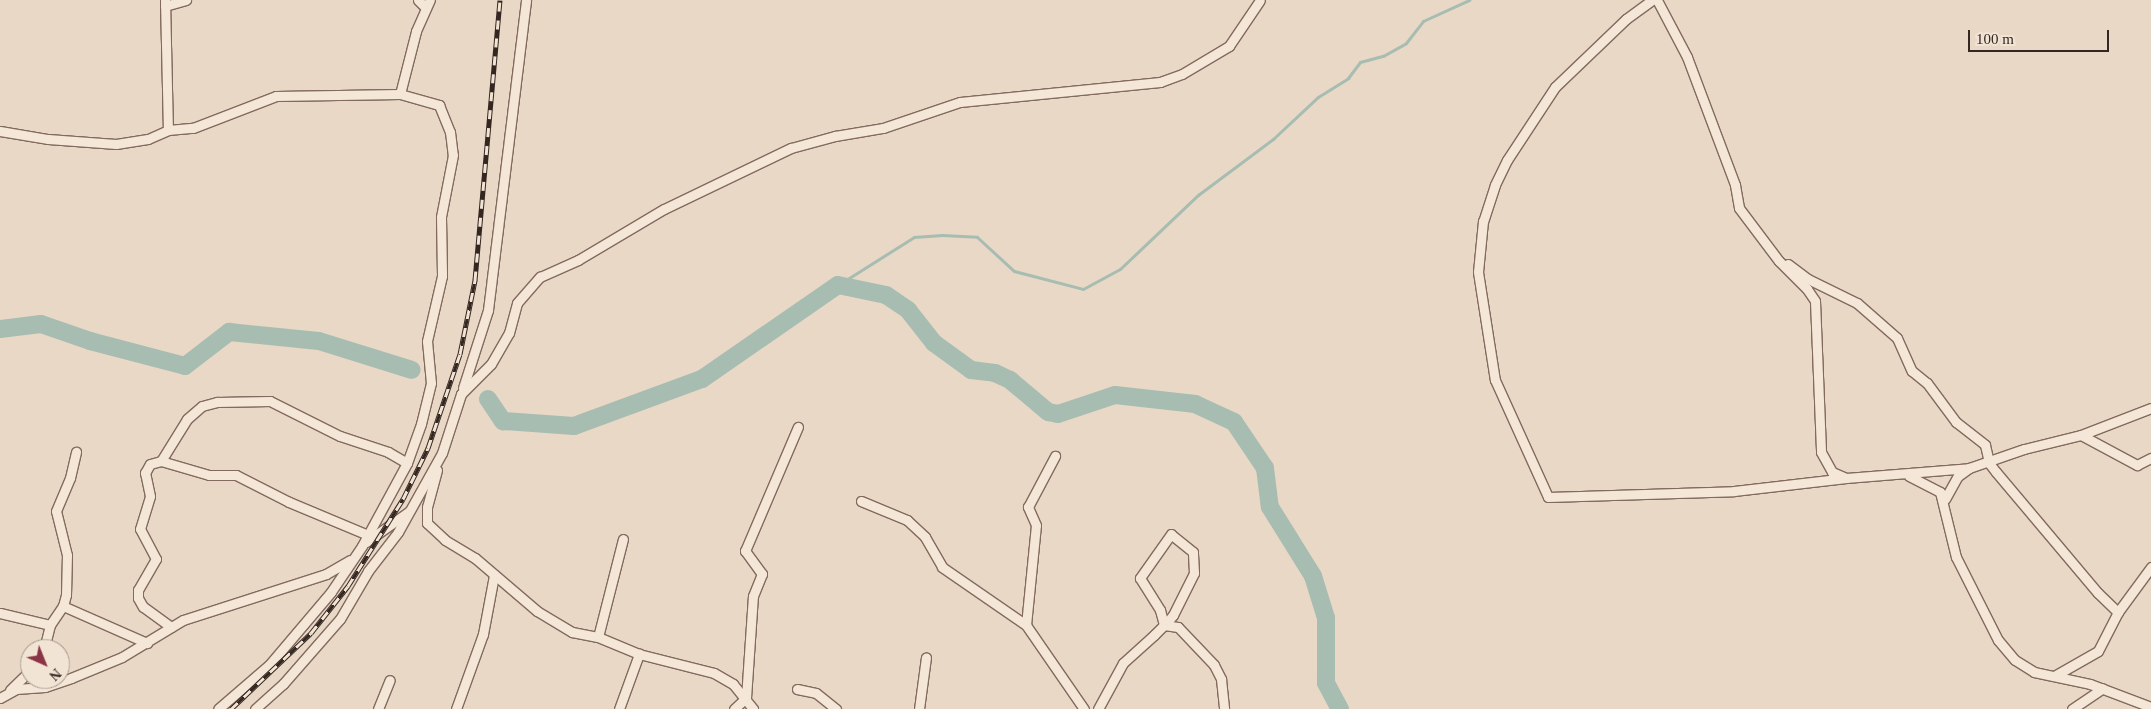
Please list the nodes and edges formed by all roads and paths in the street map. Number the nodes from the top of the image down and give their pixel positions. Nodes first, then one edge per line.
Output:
1 (186, 0) edge
2 (418, 0) edge
3 (526, 0) edge
4 (1260, 0) edge
5 (1652, 0) edge
6 (1657, 0) edge
7 (165, 3) edge
8 (428, 4) edge
9 (400, 94) junction
10 (0, 130) edge
11 (168, 130) junction
12 (1772, 251) junction
13 (461, 394) junction
14 (2151, 408) edge
15 (798, 427) dead end
16 (2081, 435) junction
17 (76, 452) dead end
18 (442, 453) junction
19 (1055, 456) dead end
20 (2151, 458) edge
21 (161, 461) junction
22 (407, 463) junction
23 (1990, 463) junction
24 (1969, 468) junction
25 (1905, 475) junction
26 (1846, 478) junction
27 (1945, 499) junction
28 (861, 501) dead end
29 (411, 509) junction
30 (368, 535) junction
31 (624, 539) dead end
32 (362, 546) junction
33 (355, 558) junction
34 (2151, 567) edge
35 (494, 575) junction
36 (63, 606) junction
37 (2118, 612) junction
38 (0, 613) edge
39 (50, 624) junction
40 (1026, 625) junction
41 (1164, 625) junction
42 (171, 627) junction
43 (598, 637) junction
44 (46, 639) edge
45 (147, 643) junction
46 (640, 654) junction
47 (926, 657) dead end
48 (2056, 675) junction
49 (390, 680) dead end
50 (20, 681) edge
51 (2103, 688) junction
52 (797, 690) dead end
53 (8, 692) junction
54 (0, 698) edge
55 (746, 698) junction
56 (2151, 707) edge
57 (218, 709) edge
58 (255, 709) edge
59 (378, 709) edge
60 (456, 709) edge
61 (619, 709) edge
62 (734, 709) edge
63 (753, 709) edge
64 (836, 709) edge
65 (919, 709) edge
66 (1084, 709) edge
67 (1098, 709) edge
68 (1224, 709) edge
69 (2072, 709) edge

1 - 7 street
2 - 8 street
3 - 13 street
4 - 13 street
5 - 26 street
6 - 12 street
7 - 11 street
8 - 9 street
9 - 11 street
9 - 22 street
10 - 11 street
12 - 23 street
12 - 26 street
13 - 18 street
14 - 16 street
15 - 55 street
16 - 20 street
16 - 23 street
17 - 36 street
18 - 29 street
18 - 35 street
19 - 40 street
21 - 22 street
21 - 30 street
21 - 42 street
22 - 30 street
23 - 24 street
23 - 37 street
24 - 25 street
24 - 27 street
25 - 26 street
25 - 27 street
27 - 48 street
28 - 40 street
29 - 32 street
29 - 58 street
30 - 32 street
31 - 43 street
32 - 33 street
33 - 42 street
33 - 57 street
34 - 37 street
35 - 43 street
35 - 60 street
36 - 39 street
36 - 45 street
37 - 48 street
38 - 39 street
39 - 44 street
40 - 66 street
41 - 41 street
41 - 67 street
41 - 68 street
42 - 45 street
43 - 46 street
45 - 53 street
46 - 55 street
46 - 61 street
47 - 65 street
48 - 51 street
49 - 59 street
50 - 53 street
51 - 56 street
51 - 69 street
52 - 64 street
53 - 54 street
55 - 62 street
55 - 63 street

